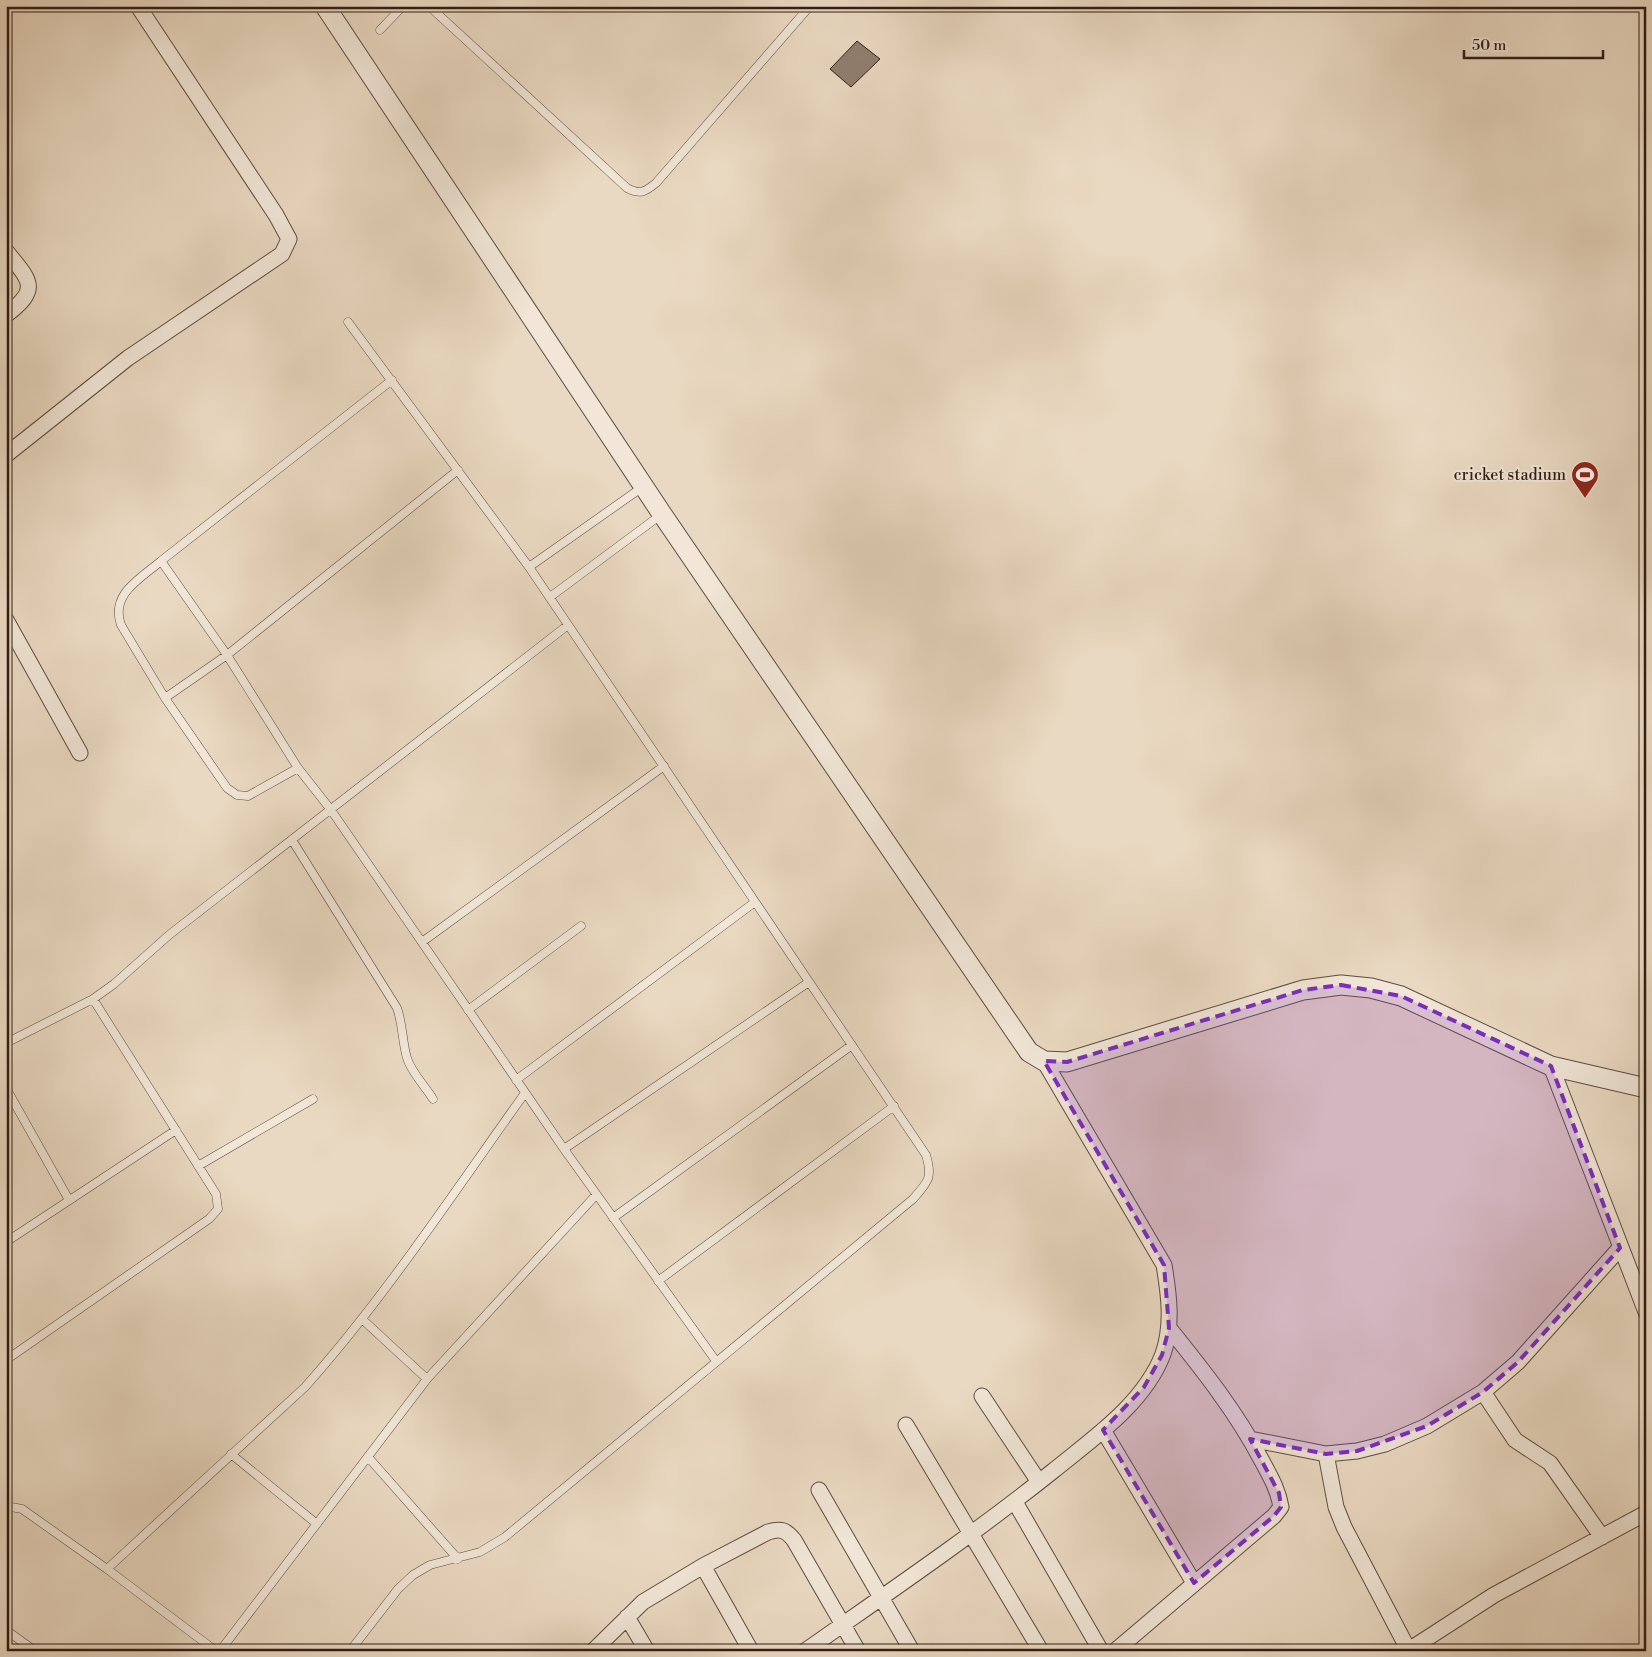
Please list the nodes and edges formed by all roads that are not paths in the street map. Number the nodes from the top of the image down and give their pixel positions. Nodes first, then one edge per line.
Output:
1 (138, 6) edge
2 (325, 6) edge
3 (403, 6) edge
4 (429, 6) edge
5 (810, 6) edge
6 (380, 30) dead end
7 (6, 251) edge
8 (6, 315) edge
9 (348, 322) dead end
10 (392, 380) junction
11 (6, 455) edge
12 (458, 470) junction
13 (644, 486) junction
14 (662, 514) junction
15 (161, 561) junction
16 (529, 567) junction
17 (550, 597) junction
18 (6, 620) edge
19 (568, 625) junction
20 (227, 654) junction
21 (165, 698) junction
22 (80, 753) dead end
23 (664, 766) junction
24 (298, 768) junction
25 (332, 810) junction
26 (292, 840) junction
27 (755, 902) junction
28 (581, 926) dead end
29 (422, 942) junction
30 (810, 982) junction
31 (93, 999) junction
32 (468, 1010) junction
33 (6, 1043) edge
34 (852, 1045) junction
35 (1044, 1061) junction
36 (1551, 1066) junction
37 (516, 1080) junction
38 (6, 1088) edge
39 (1646, 1088) edge
40 (525, 1093) junction
41 (313, 1098) dead end
42 (433, 1098) dead end
43 (894, 1106) junction
44 (176, 1130) junction
45 (564, 1149) junction
46 (198, 1166) junction
47 (596, 1195) junction
48 (70, 1200) junction
49 (612, 1218) junction
50 (6, 1242) edge
51 (1620, 1248) junction
52 (658, 1282) junction
53 (1646, 1312) edge
54 (362, 1319) junction
55 (1169, 1328) junction
56 (6, 1360) edge
57 (716, 1361) junction
58 (427, 1379) junction
59 (1483, 1392) junction
60 (982, 1396) dead end
61 (906, 1425) dead end
62 (1103, 1430) junction
63 (1250, 1439) junction
64 (231, 1454) junction
65 (1326, 1454) junction
66 (368, 1457) junction
67 (1039, 1482) junction
68 (818, 1490) dead end
69 (1015, 1502) junction
70 (6, 1509) edge
71 (1646, 1514) edge
72 (317, 1524) junction
73 (972, 1534) junction
74 (1602, 1537) junction
75 (458, 1559) junction
76 (703, 1566) junction
77 (107, 1569) junction
78 (1194, 1583) junction
79 (882, 1597) junction
80 (628, 1616) junction
81 (844, 1624) junction
82 (6, 1630) edge
83 (1409, 1650) edge
84 (34, 1651) edge
85 (216, 1651) edge
86 (220, 1651) edge
87 (350, 1651) edge
88 (593, 1651) edge
89 (647, 1651) edge
90 (751, 1651) edge
91 (805, 1651) edge
92 (858, 1651) edge
93 (912, 1651) edge
94 (1041, 1651) edge
95 (1102, 1651) edge
96 (1115, 1651) edge

1 - 11 street
2 - 13 street
3 - 6 lane
4 - 5 lane
7 - 8 street
9 - 10 lane
10 - 12 lane
10 - 15 lane
12 - 16 lane
12 - 20 lane
13 - 14 street
13 - 16 lane
14 - 17 lane
14 - 35 street
15 - 20 lane
15 - 21 lane
16 - 17 lane
17 - 19 lane
18 - 22 street
19 - 23 lane
19 - 25 lane
20 - 21 lane
20 - 24 lane
21 - 24 lane
23 - 27 lane
23 - 29 lane
24 - 25 lane
25 - 26 lane
25 - 29 lane
26 - 31 lane
26 - 42 lane
27 - 30 lane
27 - 37 lane
28 - 32 lane
29 - 32 lane
30 - 34 lane
30 - 45 lane
31 - 33 lane
31 - 44 lane
32 - 37 lane
34 - 43 lane
34 - 49 lane
35 - 36 street
35 - 55 street
36 - 39 street
36 - 51 street
37 - 40 lane
38 - 48 lane
40 - 45 lane
40 - 54 lane
41 - 46 lane
43 - 52 lane
43 - 57 lane
44 - 46 lane
44 - 48 lane
45 - 47 lane
46 - 56 lane
47 - 49 lane
47 - 58 lane
48 - 50 lane
49 - 52 lane
51 - 53 street
51 - 59 street
52 - 57 lane
54 - 58 lane
54 - 64 lane
55 - 62 street
55 - 63 street
57 - 75 lane
58 - 66 lane
59 - 65 street
59 - 74 street
60 - 67 street
61 - 73 street
62 - 67 street
62 - 78 street
63 - 65 street
63 - 78 street
64 - 72 lane
64 - 77 lane
65 - 83 street
66 - 72 lane
66 - 75 lane
67 - 69 street
68 - 79 street
69 - 73 street
69 - 95 street
70 - 77 lane
71 - 74 street
72 - 86 lane
73 - 79 street
73 - 94 street
74 - 83 street
75 - 87 lane
76 - 80 street
76 - 81 street
76 - 90 street
77 - 85 lane
78 - 96 street
79 - 81 street
79 - 93 street
80 - 88 street
80 - 89 street
81 - 91 street
81 - 92 street
82 - 84 lane

